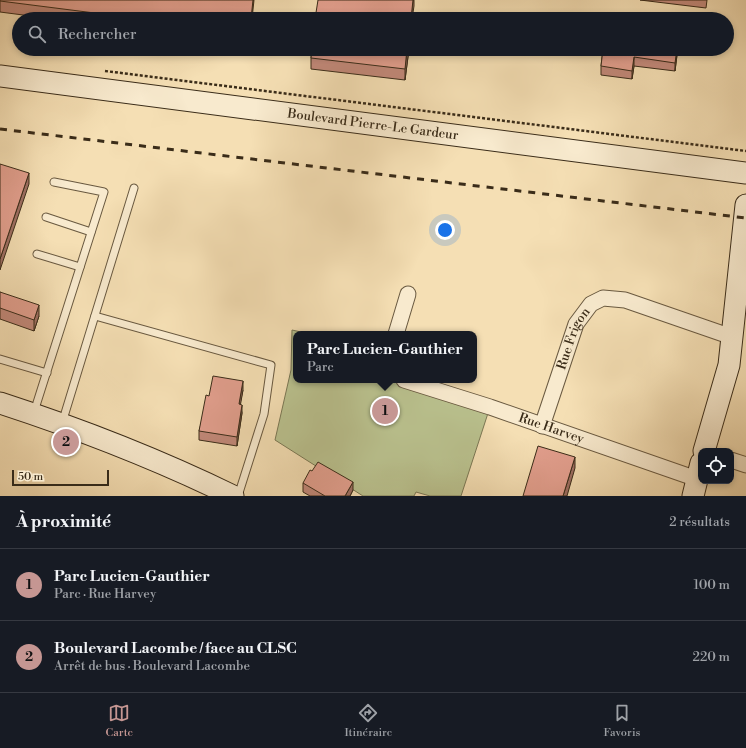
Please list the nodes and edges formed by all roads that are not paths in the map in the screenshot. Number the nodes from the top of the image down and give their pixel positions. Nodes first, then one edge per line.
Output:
1 (0, 76) edge
2 (746, 173) edge
3 (54, 182) dead end
4 (134, 188) dead end
5 (746, 205) edge
6 (46, 217) dead end
7 (91, 232) junction
8 (37, 254) dead end
9 (80, 266) junction
10 (408, 294) dead end
11 (741, 305) edge
12 (95, 316) junction
13 (397, 331) edge
14 (732, 337) junction
15 (0, 359) edge
16 (47, 373) junction
17 (414, 383) edge
18 (0, 403) edge
19 (34, 414) junction
20 (62, 423) junction
21 (542, 426) junction
22 (705, 448) edge
23 (734, 461) edge
24 (746, 465) edge
25 (697, 479) edge
26 (232, 496) edge
27 (238, 496) edge

1 - 2 street, Boulevard Pierre-Le Gardeur
3 - 7 lane
4 - 12 lane
5 - 11 street
6 - 7 lane
7 - 9 lane
8 - 9 lane
9 - 16 lane
10 - 13 street
11 - 14 street
12 - 20 lane
12 - 27 lane
14 - 21 street, Rue Frigon
14 - 22 street
15 - 16 lane
16 - 19 lane
17 - 21 street, Rue Harvey
18 - 19 street
19 - 20 street
20 - 26 street
21 - 25 street, Rue Harvey
23 - 24 street

